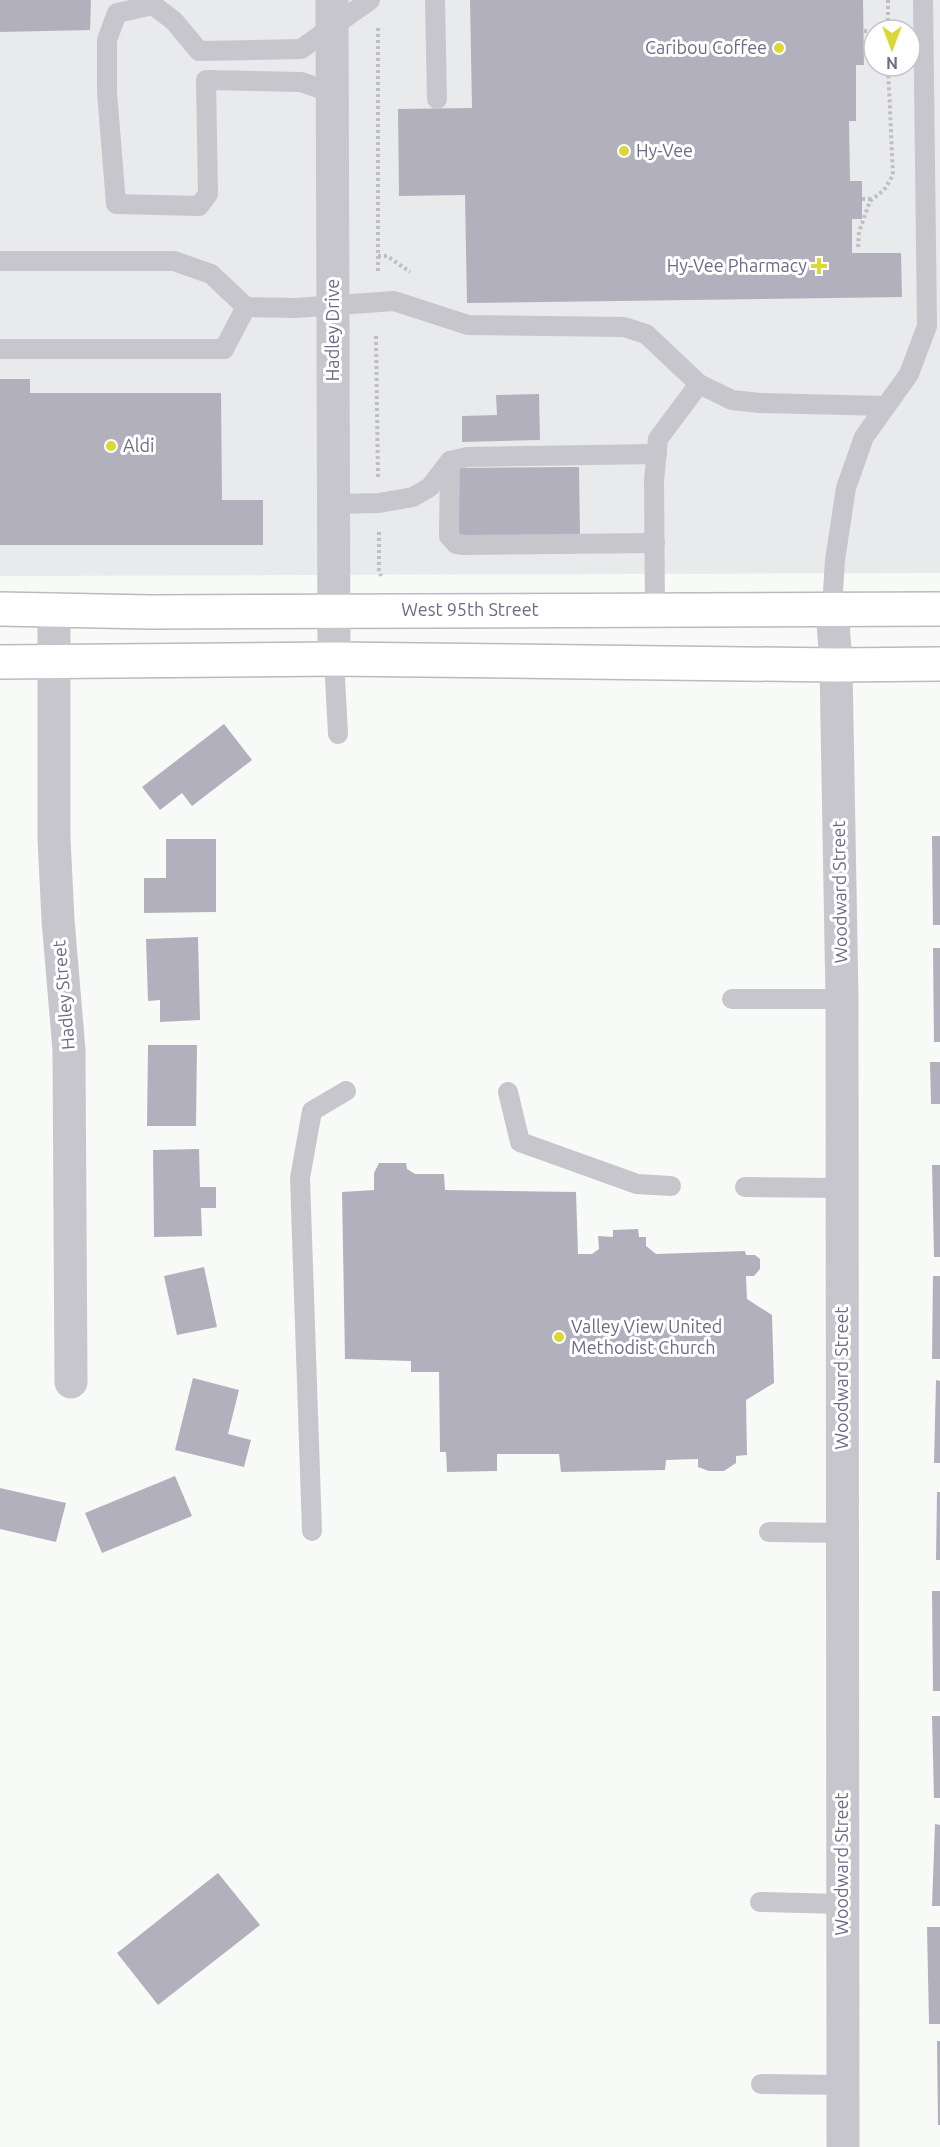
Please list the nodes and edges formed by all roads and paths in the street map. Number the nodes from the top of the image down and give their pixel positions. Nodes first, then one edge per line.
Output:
1 (370, 0) edge
2 (435, 0) edge
3 (888, 0) edge
4 (923, 0) edge
5 (332, 14) edge
6 (888, 18) edge
7 (378, 26) dead end
8 (889, 78) edge
9 (333, 93) junction
10 (437, 99) dead end
11 (862, 199) dead end
12 (873, 199) junction
13 (858, 247) dead end
14 (378, 256) junction
15 (0, 261) edge
16 (410, 272) dead end
17 (378, 273) dead end
18 (333, 304) junction
19 (246, 307) junction
20 (376, 336) dead end
21 (0, 348) edge
22 (699, 384) junction
23 (886, 406) junction
24 (657, 454) junction
25 (450, 461) junction
26 (378, 482) dead end
27 (333, 504) junction
28 (379, 532) dead end
29 (655, 543) junction
30 (381, 576) dead end
31 (832, 608) junction
32 (0, 609) edge
33 (54, 609) junction
34 (940, 609) edge
35 (334, 610) junction
36 (655, 610) junction
37 (334, 659) junction
38 (0, 662) edge
39 (54, 662) junction
40 (940, 664) edge
41 (836, 665) junction
42 (338, 734) dead end
43 (732, 999) dead end
44 (842, 999) junction
45 (346, 1090) dead end
46 (508, 1092) dead end
47 (671, 1186) dead end
48 (745, 1187) dead end
49 (842, 1188) junction
50 (70, 1382) dead end
51 (312, 1531) dead end
52 (769, 1532) dead end
53 (842, 1533) junction
54 (760, 1902) dead end
55 (843, 1904) junction
56 (761, 2084) dead end
57 (843, 2085) junction
58 (843, 2147) edge

1 - 5 lane
2 - 10 lane
3 - 6 path
4 - 23 lane
5 - 9 street, Hadley Drive
5 - 9 lane
7 - 14 path
8 - 12 path
9 - 18 street, Hadley Drive
11 - 12 path
12 - 13 path
14 - 16 path
14 - 17 path
15 - 19 lane
18 - 19 lane
18 - 22 lane
18 - 27 street, Hadley Drive
19 - 21 lane
20 - 26 path
22 - 23 lane
22 - 24 lane
23 - 31 lane
24 - 25 lane
24 - 29 lane
25 - 27 lane
25 - 29 lane
27 - 35 street, Hadley Drive
28 - 30 path
29 - 36 lane
31 - 34 main road, West 95th Street
31 - 36 main road, West 95th Street
31 - 41 street, Woodward Street
32 - 33 main road, West 95th Street
33 - 35 main road, West 95th Street
33 - 39 street, Hadley Street
35 - 36 main road, West 95th Street
35 - 37 street, Hadley Drive
37 - 39 main road
37 - 41 main road
37 - 42 lane
38 - 39 main road
39 - 50 street, Hadley Street
40 - 41 main road
41 - 44 street, Woodward Street
43 - 44 lane
44 - 49 street, Woodward Street
45 - 51 lane
46 - 47 lane
48 - 49 lane
49 - 53 street, Woodward Street
52 - 53 lane
53 - 55 street, Woodward Street
54 - 55 lane
55 - 57 street, Woodward Street
56 - 57 lane
57 - 58 street, Woodward Street

